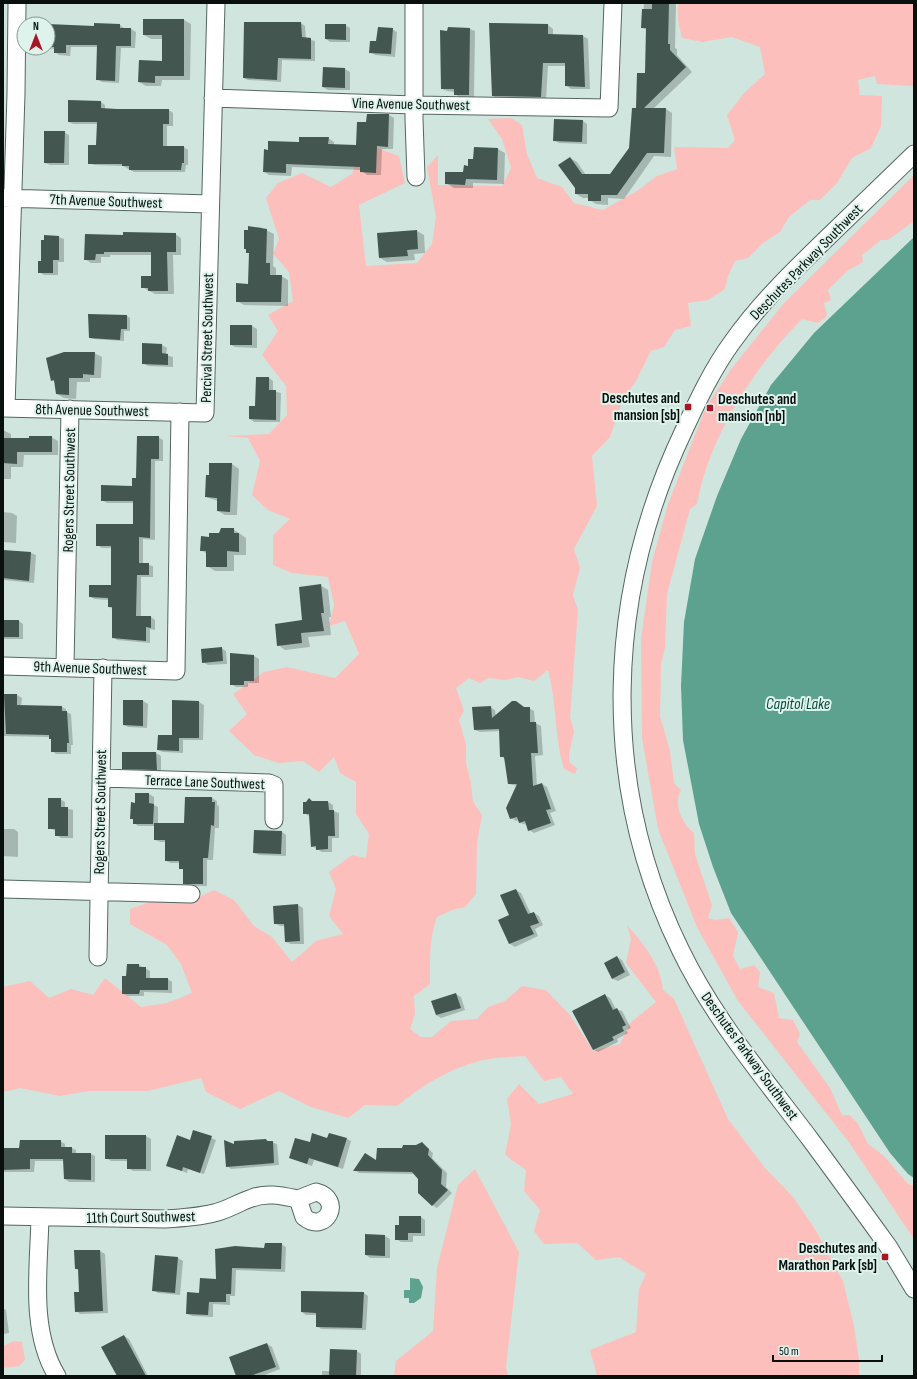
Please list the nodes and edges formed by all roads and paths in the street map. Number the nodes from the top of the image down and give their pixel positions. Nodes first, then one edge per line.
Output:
1 (17, 3) edge
2 (212, 3) edge
3 (219, 3) edge
4 (414, 3) edge
5 (613, 3) edge
6 (216, 4) edge
7 (213, 98) junction
8 (414, 105) junction
9 (914, 154) edge
10 (416, 177) dead end
11 (8, 199) edge
12 (210, 204) junction
13 (5, 408) edge
14 (70, 409) junction
15 (180, 412) junction
16 (3, 666) edge
17 (65, 667) junction
18 (103, 668) junction
19 (176, 671) joint
20 (101, 778) junction
21 (274, 820) dead end
22 (3, 889) edge
23 (99, 892) junction
24 (191, 894) dead end
25 (98, 957) dead end
26 (298, 1199) dead end
27 (3, 1216) edge
28 (40, 1217) junction
29 (914, 1289) edge
30 (57, 1376) edge

1 - 11 street
2 - 6 street
3 - 6 street
4 - 8 street
5 - 8 street, Vine Avenue Southwest
6 - 7 street, Percival Street Southwest
7 - 8 street, Vine Avenue Southwest
7 - 12 street, Percival Street Southwest
8 - 10 street
9 - 29 street, Deschutes Parkway Southwest
11 - 12 street, 7th Avenue Southwest
11 - 13 street
12 - 15 street, Percival Street Southwest
13 - 14 street, 8th Avenue Southwest
14 - 15 street, 8th Avenue Southwest
14 - 17 street, Rogers Street Southwest
15 - 19 street, Percival Street Southwest
16 - 17 street, 9th Avenue Southwest
17 - 18 street, 9th Avenue Southwest
18 - 19 street, 9th Avenue Southwest
18 - 20 street, Rogers Street Southwest
20 - 21 street, Terrace Lane Southwest
20 - 23 street, Rogers Street Southwest
22 - 23 street
23 - 24 street
23 - 25 street, Rogers Street Southwest
26 - 28 street, 11th Court Southwest
27 - 28 street, 11th Court Southwest
28 - 30 street

